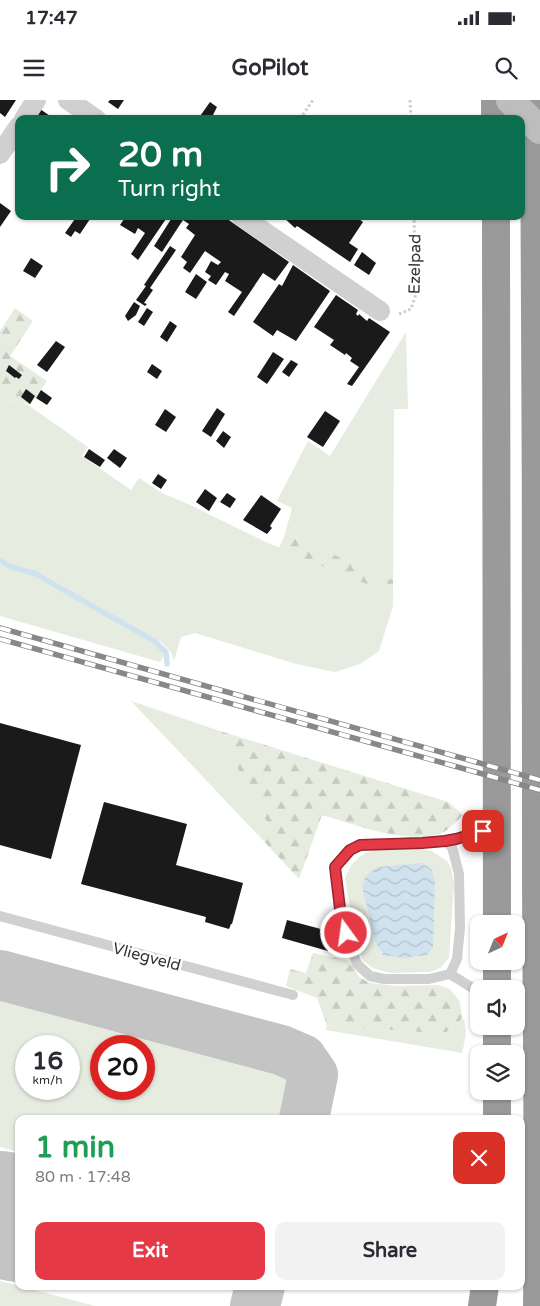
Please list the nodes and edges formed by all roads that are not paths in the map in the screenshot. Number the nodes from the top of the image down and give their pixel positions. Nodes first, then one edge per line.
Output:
1 (36, 100) edge
2 (68, 100) edge
3 (495, 100) edge
4 (510, 100) edge
5 (534, 100) edge
6 (27, 115) edge
7 (90, 115) edge
8 (495, 115) edge
9 (540, 130) edge
10 (15, 132) edge
11 (0, 154) edge
12 (540, 218) edge
13 (247, 220) edge
14 (496, 220) edge
15 (536, 259) junction
16 (380, 311) road end
17 (496, 826) junction
18 (445, 841) junction
19 (497, 915) edge
20 (0, 916) edge
21 (450, 974) junction
22 (470, 986) edge
23 (293, 995) dead end
24 (497, 1100) edge
25 (497, 1115) edge
26 (539, 1229) edge
27 (484, 1290) edge
28 (497, 1290) edge
29 (482, 1306) edge
30 (497, 1306) edge
31 (537, 1306) edge

1 - 6 street
2 - 7 street
3 - 8 highway
4 - 9 street, bridge
5 - 15 highway
10 - 11 street
12 - 15 highway
13 - 16 street
14 - 17 highway
15 - 26 highway
17 - 18 lane
17 - 19 highway
18 - 21 lane
18 - 21 lane
20 - 23 lane, Vliegveld
21 - 22 lane
24 - 25 highway
26 - 31 highway
27 - 29 highway
28 - 30 highway

